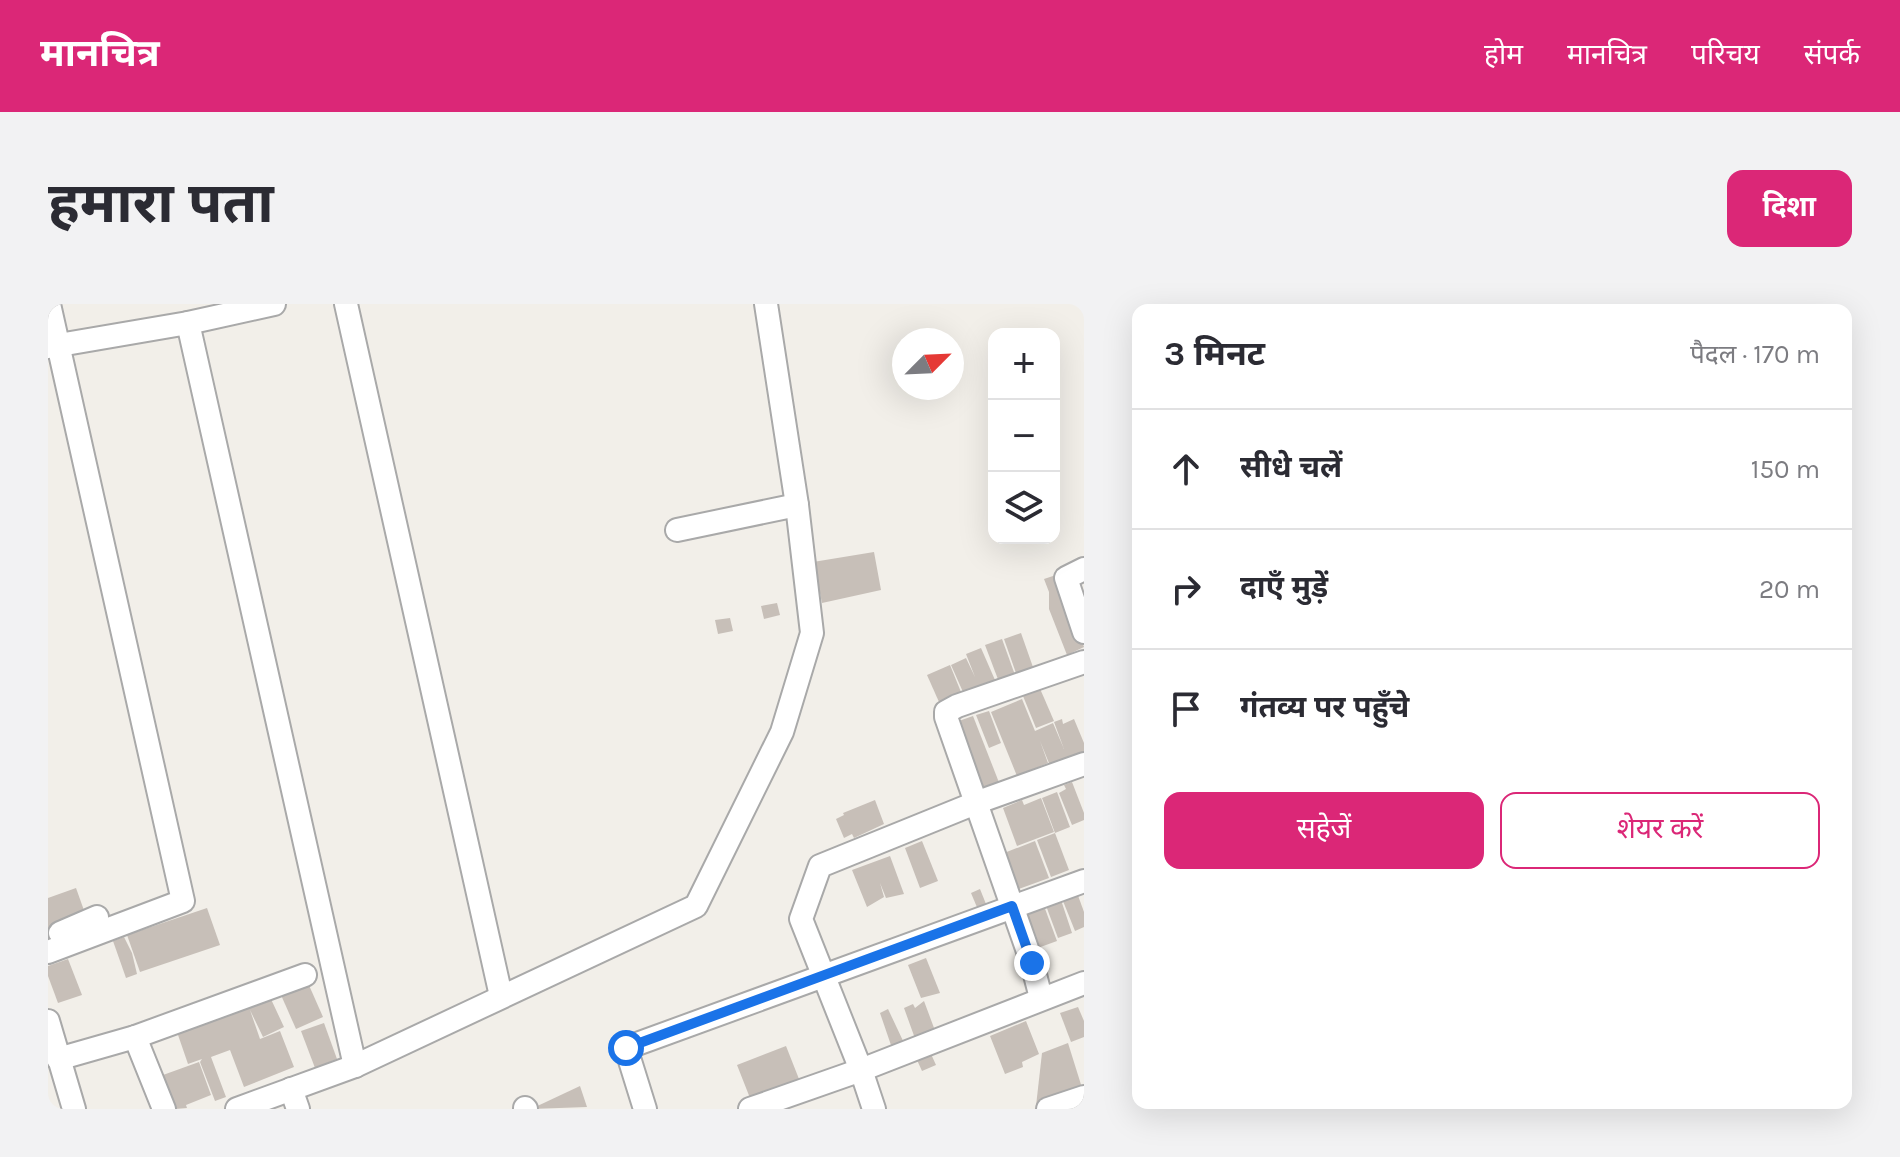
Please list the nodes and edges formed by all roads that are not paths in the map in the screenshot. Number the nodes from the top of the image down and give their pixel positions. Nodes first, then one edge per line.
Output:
1 (49, 304) edge
2 (274, 304) edge
3 (346, 304) edge
4 (766, 304) edge
5 (188, 323) junction
6 (53, 346) edge
7 (797, 505) junction
8 (677, 530) dead end
9 (1084, 569) edge
10 (1084, 632) edge
11 (1084, 662) edge
12 (1084, 764) edge
13 (978, 802) junction
14 (1084, 881) edge
15 (1012, 906) junction
16 (97, 917) dead end
17 (48, 938) edge
18 (48, 952) edge
19 (305, 975) dead end
20 (822, 977) junction
21 (1084, 983) edge
22 (501, 996) junction
23 (1041, 998) junction
24 (48, 1021) edge
25 (135, 1037) junction
26 (58, 1059) junction
27 (355, 1066) junction
28 (861, 1070) junction
29 (1084, 1097) edge
30 (294, 1099) edge
31 (74, 1109) edge
32 (164, 1109) edge
33 (237, 1109) edge
34 (645, 1109) edge
35 (750, 1109) edge
36 (874, 1109) edge
37 (1048, 1109) edge

1 - 6 street
2 - 5 street
3 - 22 street
4 - 7 street
5 - 6 street
5 - 27 street
6 - 18 street
7 - 8 street
7 - 22 street
9 - 10 street
11 - 13 street
12 - 13 street
13 - 15 street
13 - 20 street
14 - 15 street
15 - 20 street
15 - 23 street
16 - 17 street
19 - 25 street
20 - 28 street
20 - 34 street
21 - 23 street
22 - 27 street
23 - 28 street
24 - 26 street
25 - 26 street
25 - 32 street
26 - 31 street
27 - 30 street
28 - 35 street
28 - 36 street
29 - 37 street
30 - 33 street

